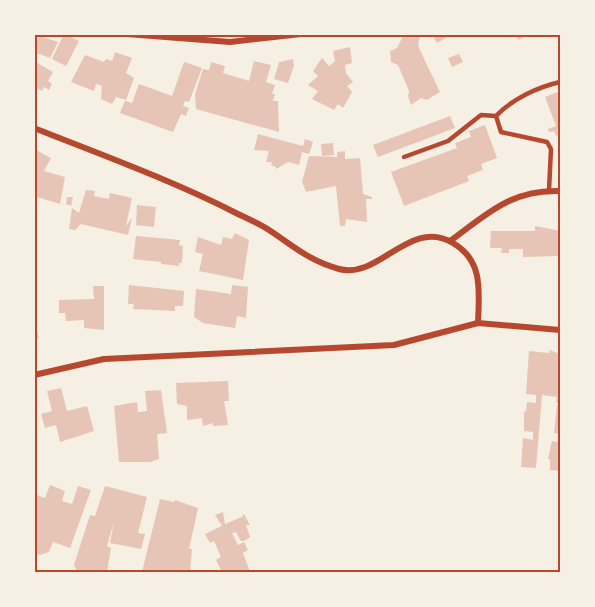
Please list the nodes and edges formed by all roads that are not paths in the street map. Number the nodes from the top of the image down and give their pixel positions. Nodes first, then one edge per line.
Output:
1 (127, 34) edge
2 (301, 34) edge
3 (561, 82) edge
4 (496, 116) junction
5 (34, 128) edge
6 (404, 157) dead end
7 (549, 190) junction
8 (561, 191) edge
9 (450, 241) junction
10 (478, 323) junction
11 (561, 330) edge
12 (34, 375) edge

1 - 2 street
3 - 4 lane
4 - 6 lane
4 - 7 lane
5 - 9 street
7 - 8 street
7 - 9 street
9 - 10 street
10 - 11 street
10 - 12 street

